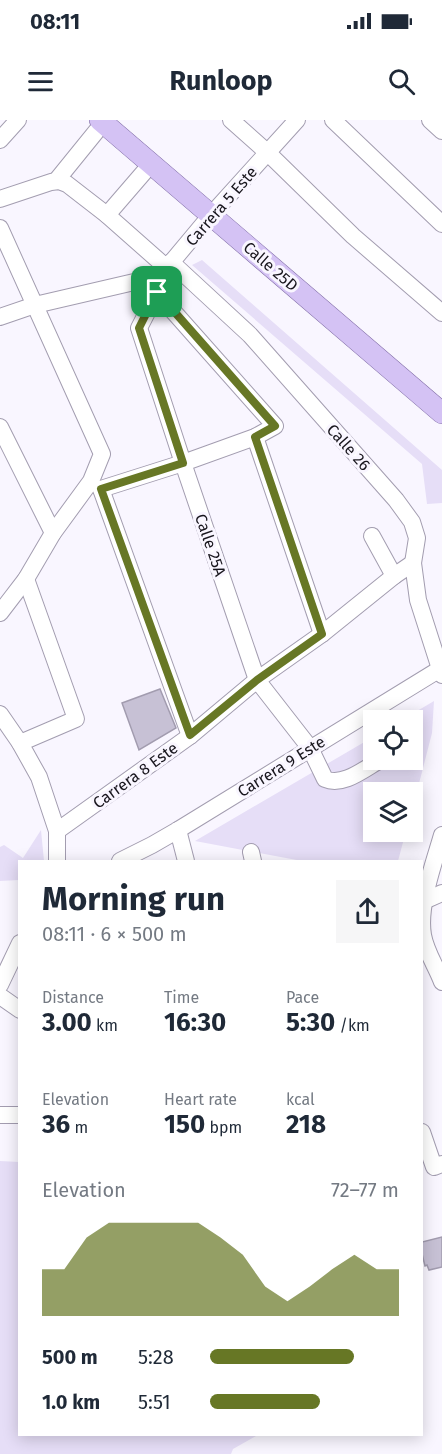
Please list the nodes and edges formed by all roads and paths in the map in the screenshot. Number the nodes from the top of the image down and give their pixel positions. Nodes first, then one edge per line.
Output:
1 (18, 120) edge
2 (231, 120) edge
3 (297, 120) edge
4 (333, 120) edge
5 (430, 120) edge
6 (101, 121) edge
7 (442, 131) edge
8 (0, 140) edge
9 (268, 153) junction
10 (150, 164) junction
11 (62, 182) junction
12 (0, 199) edge
13 (107, 215) junction
14 (211, 215) junction
15 (442, 224) edge
16 (0, 228) edge
17 (164, 275) junction
18 (35, 305) junction
19 (442, 313) edge
20 (0, 317) edge
21 (139, 328) joint
22 (442, 413) edge
23 (2, 437) edge
24 (255, 437) junction
25 (183, 463) junction
26 (96, 485) junction
27 (53, 533) junction
28 (372, 536) dead end
29 (413, 563) junction
30 (394, 576) junction
31 (26, 579) junction
32 (0, 613) edge
33 (322, 634) junction
34 (441, 672) edge
35 (257, 680) junction
36 (0, 714) edge
37 (190, 735) junction
38 (20, 743) junction
39 (310, 748) junction
40 (363, 769) edge
41 (178, 830) junction
42 (57, 831) junction
43 (442, 835) edge
44 (57, 860) edge
45 (122, 860) edge
46 (186, 860) edge
47 (442, 893) edge
48 (424, 901) junction
49 (18, 947) edge
50 (436, 974) edge
51 (0, 985) edge
52 (0, 996) edge
53 (18, 1009) edge
54 (0, 1115) edge
55 (18, 1115) edge
56 (423, 1134) edge
57 (438, 1166) edge

1 - 8 street
2 - 9 street
3 - 9 street, Carrera 5 Este
4 - 15 street
5 - 7 street
6 - 10 main road, Calle 25D
6 - 11 street
9 - 14 street, Carrera 5 Este
9 - 19 street
10 - 13 street
10 - 14 main road, Calle 25D
11 - 12 street
11 - 13 street
13 - 17 street
14 - 17 street, Carrera 5 Este
14 - 22 main road, Calle 25D
16 - 18 street
17 - 18 street
17 - 21 street, Carrera 5 Este
17 - 24 street
17 - 29 street, Calle 26
18 - 20 street
18 - 26 street
21 - 25 street, Calle 25A
23 - 27 street
24 - 25 street
24 - 33 street
25 - 26 street
25 - 35 street, Calle 25A
26 - 27 street
26 - 37 street
27 - 31 street
28 - 30 street
29 - 30 street, Carrera 8 Este
29 - 34 street, Calle 26
30 - 33 street, Carrera 8 Este
31 - 32 street
31 - 38 street
33 - 35 street, Carrera 8 Este
34 - 39 street, Carrera 9 Este
35 - 37 street, Carrera 8 Este
35 - 39 street, Calle 25A
36 - 38 street
37 - 42 street, Carrera 8 Este
38 - 42 street
39 - 40 street, Calle 25A
39 - 41 street, Carrera 9 Este
41 - 45 street, Carrera 9 Este
41 - 46 street
42 - 44 street
43 - 48 street
47 - 48 street
48 - 50 street
49 - 51 street
52 - 53 street
54 - 55 street
56 - 57 street

